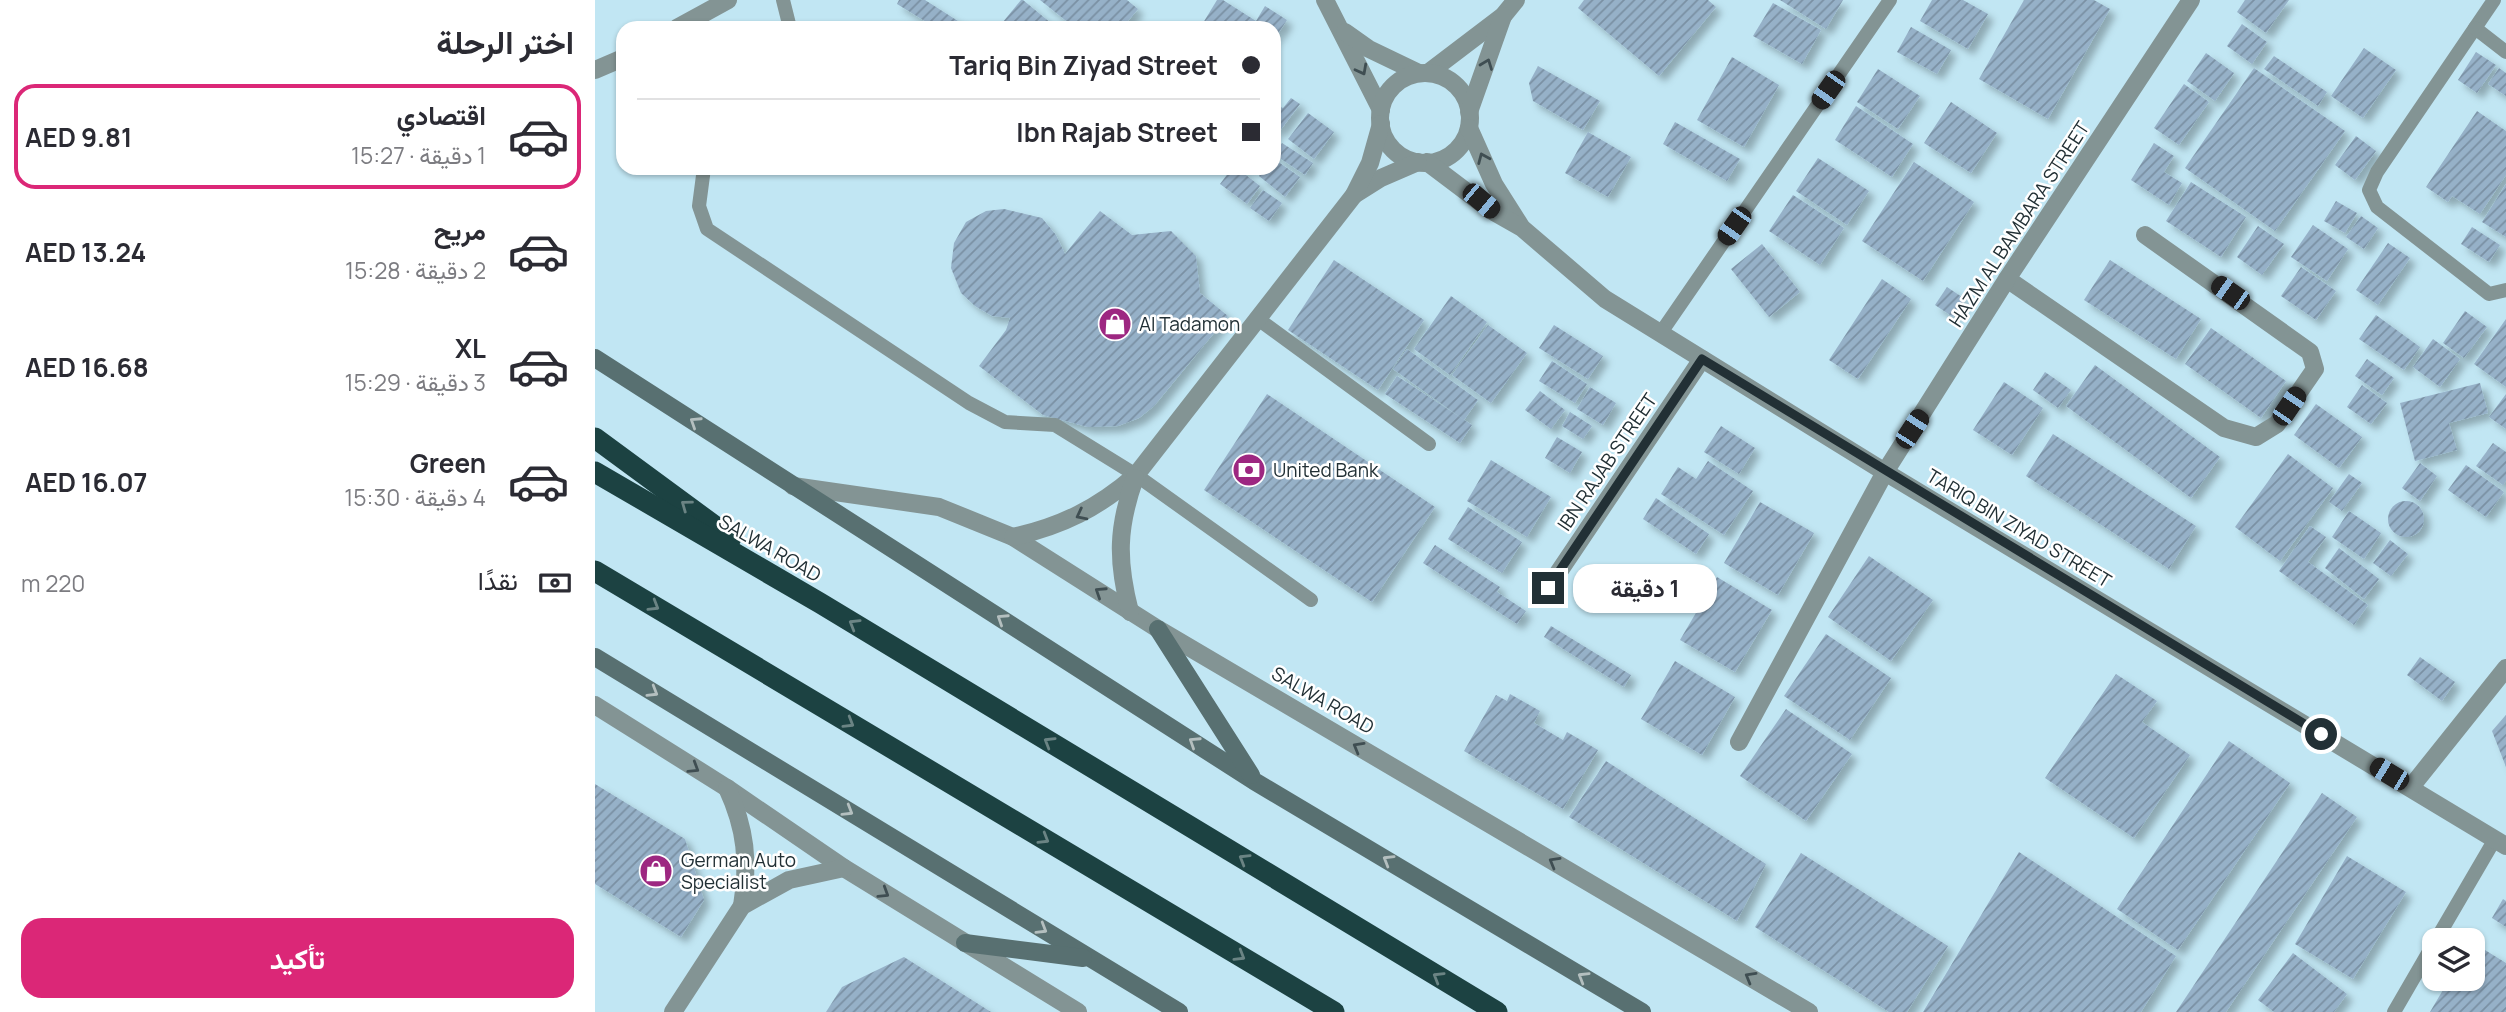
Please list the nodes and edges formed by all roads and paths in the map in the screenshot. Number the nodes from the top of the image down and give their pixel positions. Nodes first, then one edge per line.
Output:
1 (728, 0) edge
2 (783, 0) edge
3 (1325, 0) edge
4 (1516, 0) edge
5 (1891, 0) edge
6 (2191, 0) edge
7 (2494, 0) edge
8 (1503, 16) junction
9 (690, 21) edge
10 (788, 21) edge
11 (2475, 28) junction
12 (1342, 30) junction
13 (2506, 52) edge
14 (616, 61) edge
15 (595, 70) edge
16 (1424, 73) junction
17 (1381, 117) junction
18 (1469, 120) junction
19 (1422, 162) junction
20 (702, 175) edge
21 (1354, 195) junction
22 (1522, 228) junction
23 (2145, 235) dead end
24 (2007, 279) junction
25 (2506, 290) edge
26 (1258, 319) junction
27 (1660, 334) junction
28 (595, 358) edge
29 (1702, 359) junction
30 (595, 438) edge
31 (1429, 444) dead end
32 (595, 472) edge
33 (1885, 472) junction
34 (1136, 475) junction
35 (793, 486) junction
36 (1013, 537) junction
37 (595, 571) edge
38 (1548, 588) dead end
39 (1311, 600) dead end
40 (820, 603) junction
41 (1131, 612) junction
42 (1158, 629) junction
43 (595, 657) edge
44 (2506, 668) edge
45 (595, 705) edge
46 (1739, 742) dead end
47 (1255, 780) junction
48 (2411, 787) junction
49 (727, 788) junction
50 (2501, 843) edge
51 (844, 868) junction
52 (742, 906) junction
53 (2444, 928) edge
54 (965, 943) junction
55 (1090, 958) junction
56 (2422, 964) edge
57 (673, 1012) edge
58 (1078, 1012) edge
59 (1179, 1012) edge
60 (1334, 1012) edge
61 (1497, 1012) edge
62 (1642, 1012) edge
63 (1809, 1012) edge
64 (2394, 1012) edge

1 - 9 street
2 - 10 lane
3 - 12 street
4 - 8 street
5 - 27 lane
6 - 24 street, HAZM AL BAMBARA STREET
7 - 11 lane
8 - 16 street
18 -> 8 street
11 - 13 lane
11 - 25 lane
12 - 16 street
12 -> 17 street
14 - 15 street
16 - 17 street
16 - 18 street
17 - 19 street
17 - 21 street
18 - 19 street
22 -> 18 street, TARIQ BIN ZIYAD STREET
19 - 21 street
19 - 22 street, TARIQ BIN ZIYAD STREET
20 - 34 lane
21 - 26 street
22 - 27 street, TARIQ BIN ZIYAD STREET
23 - 24 street
24 - 33 street, HAZM AL BAMBARA STREET
26 - 31 lane
26 - 34 street
27 - 29 street, TARIQ BIN ZIYAD STREET
35 -> 28 main road, SALWA ROAD
29 - 33 street, TARIQ BIN ZIYAD STREET
29 - 38 street, IBN RAJAB STREET
40 -> 30 highway
32 - 40 highway, SALWA ROAD
33 - 46 street, HAZM AL BAMBARA STREET
33 - 48 street, TARIQ BIN ZIYAD STREET
34 -> 36 street
34 - 39 lane
34 - 41 street
35 - 36 street, SALWA ROAD
47 -> 35 main road, SALWA ROAD
41 -> 36 street, SALWA ROAD
37 -> 60 highway
61 -> 40 highway, SALWA ROAD
41 - 42 street, SALWA ROAD
42 - 47 main road
63 -> 42 street, SALWA ROAD
43 -> 55 main road
44 - 48 street
45 -> 49 street
62 -> 47 main road, SALWA ROAD
48 - 50 street, TARIQ BIN ZIYAD STREET
49 - 51 street
49 - 52 street
50 - 53 lane
51 - 52 street
51 -> 54 street
52 - 57 street
54 - 55 main road
54 - 58 street
55 - 59 main road
56 - 64 lane

